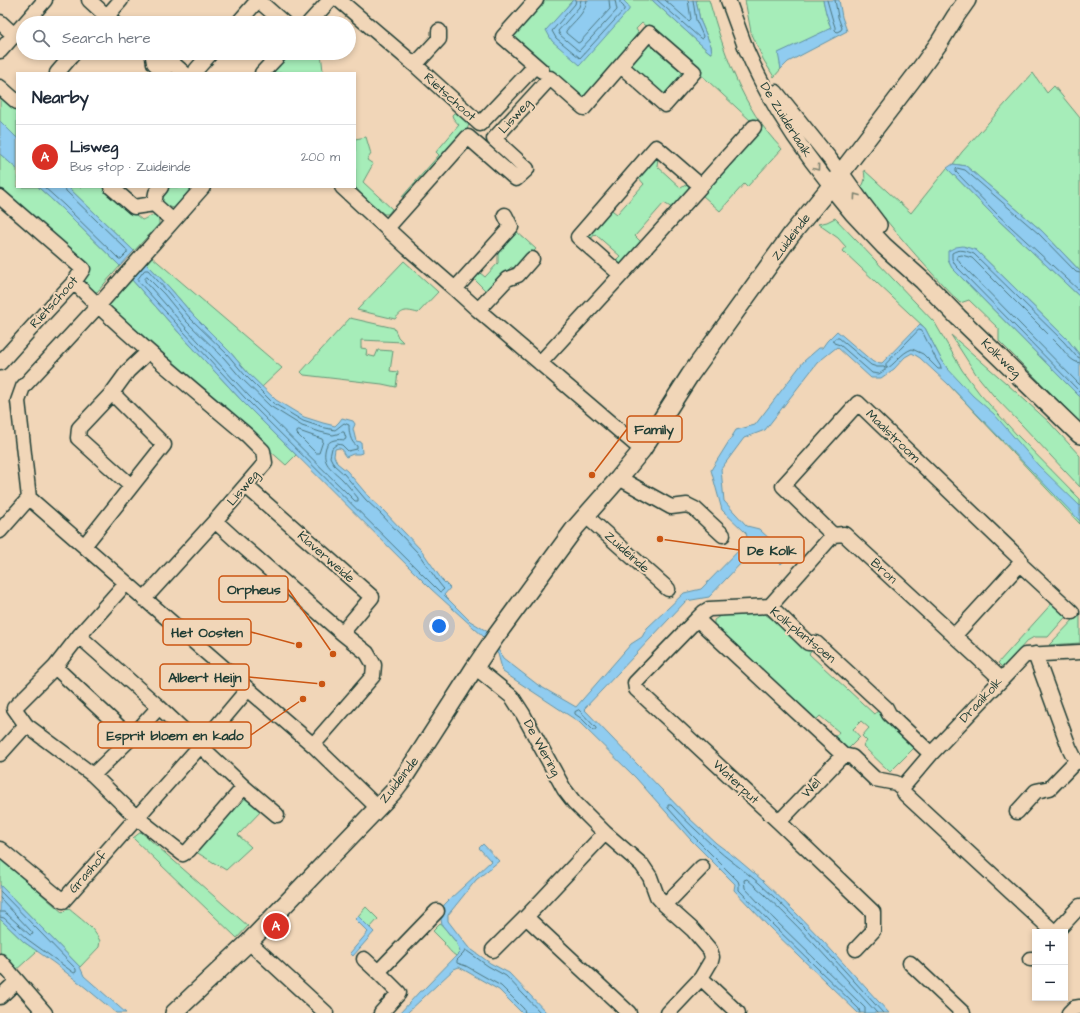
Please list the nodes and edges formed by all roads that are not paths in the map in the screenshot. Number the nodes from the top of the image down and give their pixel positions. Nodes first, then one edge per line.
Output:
1 (45, 0) edge
2 (89, 0) edge
3 (121, 0) edge
4 (258, 0) edge
5 (330, 0) edge
6 (536, 0) edge
7 (728, 0) edge
8 (966, 0) edge
9 (346, 2) edge
10 (31, 16) edge
11 (103, 16) edge
12 (110, 16) edge
13 (244, 16) edge
14 (276, 16) edge
15 (315, 16) edge
16 (0, 22) edge
17 (16, 27) edge
18 (438, 31) dead end
19 (16, 33) edge
20 (0, 51) edge
21 (68, 60) edge
22 (154, 60) edge
23 (171, 60) edge
24 (203, 60) edge
25 (274, 60) edge
26 (415, 65) junction
27 (535, 66) junction
28 (621, 66) junction
29 (190, 71) edge
30 (58, 72) edge
31 (165, 72) edge
32 (263, 72) edge
33 (550, 78) junction
34 (0, 87) edge
35 (16, 101) edge
36 (480, 124) junction
37 (754, 127) dead end
38 (468, 137) junction
39 (836, 180) junction
40 (701, 186) junction
41 (112, 188) edge
42 (160, 188) edge
43 (202, 188) edge
44 (343, 188) edge
45 (0, 197) edge
46 (154, 204) junction
47 (505, 215) dead end
48 (173, 220) junction
49 (387, 228) junction
50 (532, 259) dead end
51 (622, 275) junction
52 (74, 282) junction
53 (455, 289) junction
54 (98, 306) junction
55 (478, 310) junction
56 (148, 352) junction
57 (0, 363) edge
58 (540, 363) junction
59 (112, 393) junction
60 (1080, 435) edge
61 (642, 450) junction
62 (620, 478) junction
63 (131, 486) junction
64 (246, 486) junction
65 (29, 498) junction
66 (586, 516) junction
67 (215, 521) junction
68 (0, 531) edge
69 (723, 535) dead end
70 (833, 536) junction
71 (84, 546) junction
72 (1020, 564) junction
73 (126, 583) junction
74 (668, 589) dead end
75 (144, 599) junction
76 (770, 606) junction
77 (1072, 612) dead end
78 (697, 619) junction
79 (342, 633) junction
80 (79, 636) junction
81 (954, 636) junction
82 (1080, 652) edge
83 (1035, 654) junction
84 (55, 667) junction
85 (475, 667) junction
86 (1001, 679) junction
87 (248, 690) junction
88 (159, 707) junction
89 (26, 725) junction
90 (131, 738) junction
91 (201, 745) junction
92 (313, 745) junction
93 (0, 754) edge
94 (843, 754) junction
95 (931, 754) junction
96 (1078, 761) edge
97 (93, 775) junction
98 (244, 787) junction
99 (902, 788) junction
100 (378, 808) junction
101 (1018, 812) dead end
102 (277, 815) dead end
103 (136, 817) junction
104 (779, 822) junction
105 (605, 833) junction
106 (0, 849) edge
107 (702, 867) dead end
108 (665, 905) junction
109 (1080, 906) edge
110 (437, 911) dead end
111 (526, 917) junction
112 (1052, 929) edge
113 (1058, 929) edge
114 (249, 942) junction
115 (856, 948) dead end
116 (493, 950) dead end
117 (364, 959) dead end
118 (0, 961) edge
119 (910, 963) dead end
120 (378, 972) junction
121 (700, 978) junction
122 (17, 981) junction
123 (0, 997) edge
124 (1080, 1007) edge
125 (44, 1013) edge
126 (174, 1013) edge
127 (326, 1013) edge
128 (381, 1013) edge
129 (629, 1013) edge
130 (668, 1013) edge
131 (738, 1013) edge
132 (963, 1013) edge
133 (1069, 1013) edge

1 - 10 street
2 - 11 street
3 - 12 street
4 - 13 street
4 - 14 street
5 - 15 street
6 - 27 street
7 - 39 street, De Zuiderlaaik
8 - 39 street, Zuideinde
9 - 26 street, Rietschoot
16 - 17 street
18 - 26 street, Rietschoot
19 - 20 street
21 - 30 street
22 - 31 street
23 - 29 street
24 - 29 street
25 - 32 street
26 - 36 street, Rietschoot
27 - 33 street
27 - 36 street, Rietschoot
28 - 28 street
28 - 33 street
33 - 38 street, Lisweg
34 - 35 street
36 - 38 street, Lisweg
37 - 40 street
38 - 49 street, Lisweg
39 - 60 street, Kolkweg
39 - 61 street, Zuideinde
40 - 51 street
40 - 51 street
41 - 46 street
42 - 46 street
43 - 48 street
44 - 49 street
45 - 52 street, Rietschoot
46 - 48 street
47 - 53 street
48 - 54 street
49 - 53 street
50 - 55 street
51 - 58 street
52 - 54 street, Lisweg
52 - 57 street, Rietschoot
53 - 55 street
54 - 56 street, Lisweg
54 - 65 street
55 - 58 street
56 - 59 street
56 - 64 street, Lisweg
58 - 61 street
59 - 63 street
59 - 63 street
61 - 62 street, Zuideinde
62 - 66 street, Zuideinde
62 - 69 street
63 - 71 street
64 - 67 street, Lisweg
64 - 79 street, Klaverweide
65 - 68 street
65 - 71 street
66 - 74 street, Zuideinde
66 - 85 street, Zuideinde
67 - 75 street, Lisweg
67 - 79 street
70 - 72 street, Maalstroom
70 - 76 street
70 - 81 street, Bron
71 - 73 street
72 - 77 street, Maalstroom
72 - 81 street
73 - 75 street
73 - 80 street
75 - 87 street
76 - 78 street, Kolkplantsoen
76 - 95 street, Kolkplantsoen
78 - 94 street
78 - 104 street, Waterput
79 - 92 street
80 - 84 street
80 - 88 street
81 - 86 street, Bron
82 - 83 street, Draaikolk
83 - 86 street, Draaikolk
83 - 96 street
84 - 89 street
84 - 90 street
85 - 100 street, Zuideinde
85 - 105 street, De Wering
86 - 95 street, Draaikolk
87 - 91 street, Grashof
87 - 92 street
88 - 90 street
88 - 91 street
89 - 93 street
89 - 97 street
90 - 97 street
91 - 98 street
91 - 103 street, Grashof
92 - 100 street
94 - 99 street
94 - 104 street, Wel
95 - 99 street, Draaikolk
96 - 101 street
97 - 103 street
98 - 102 street
98 - 103 street
99 - 112 street
100 - 114 street, Zuideinde
103 - 106 street, Grashof
104 - 115 street, Waterput
105 - 108 street, De Wering
105 - 111 street
107 - 108 street
108 - 121 street, De Wering
109 - 113 street
110 - 120 street
111 - 116 street
111 - 129 street
114 - 126 street, Zuideinde
114 - 127 street
117 - 120 street
118 - 122 street
119 - 132 street
120 - 128 street
121 - 130 street, De Wering
121 - 131 street
122 - 123 street
122 - 125 street
124 - 133 street

